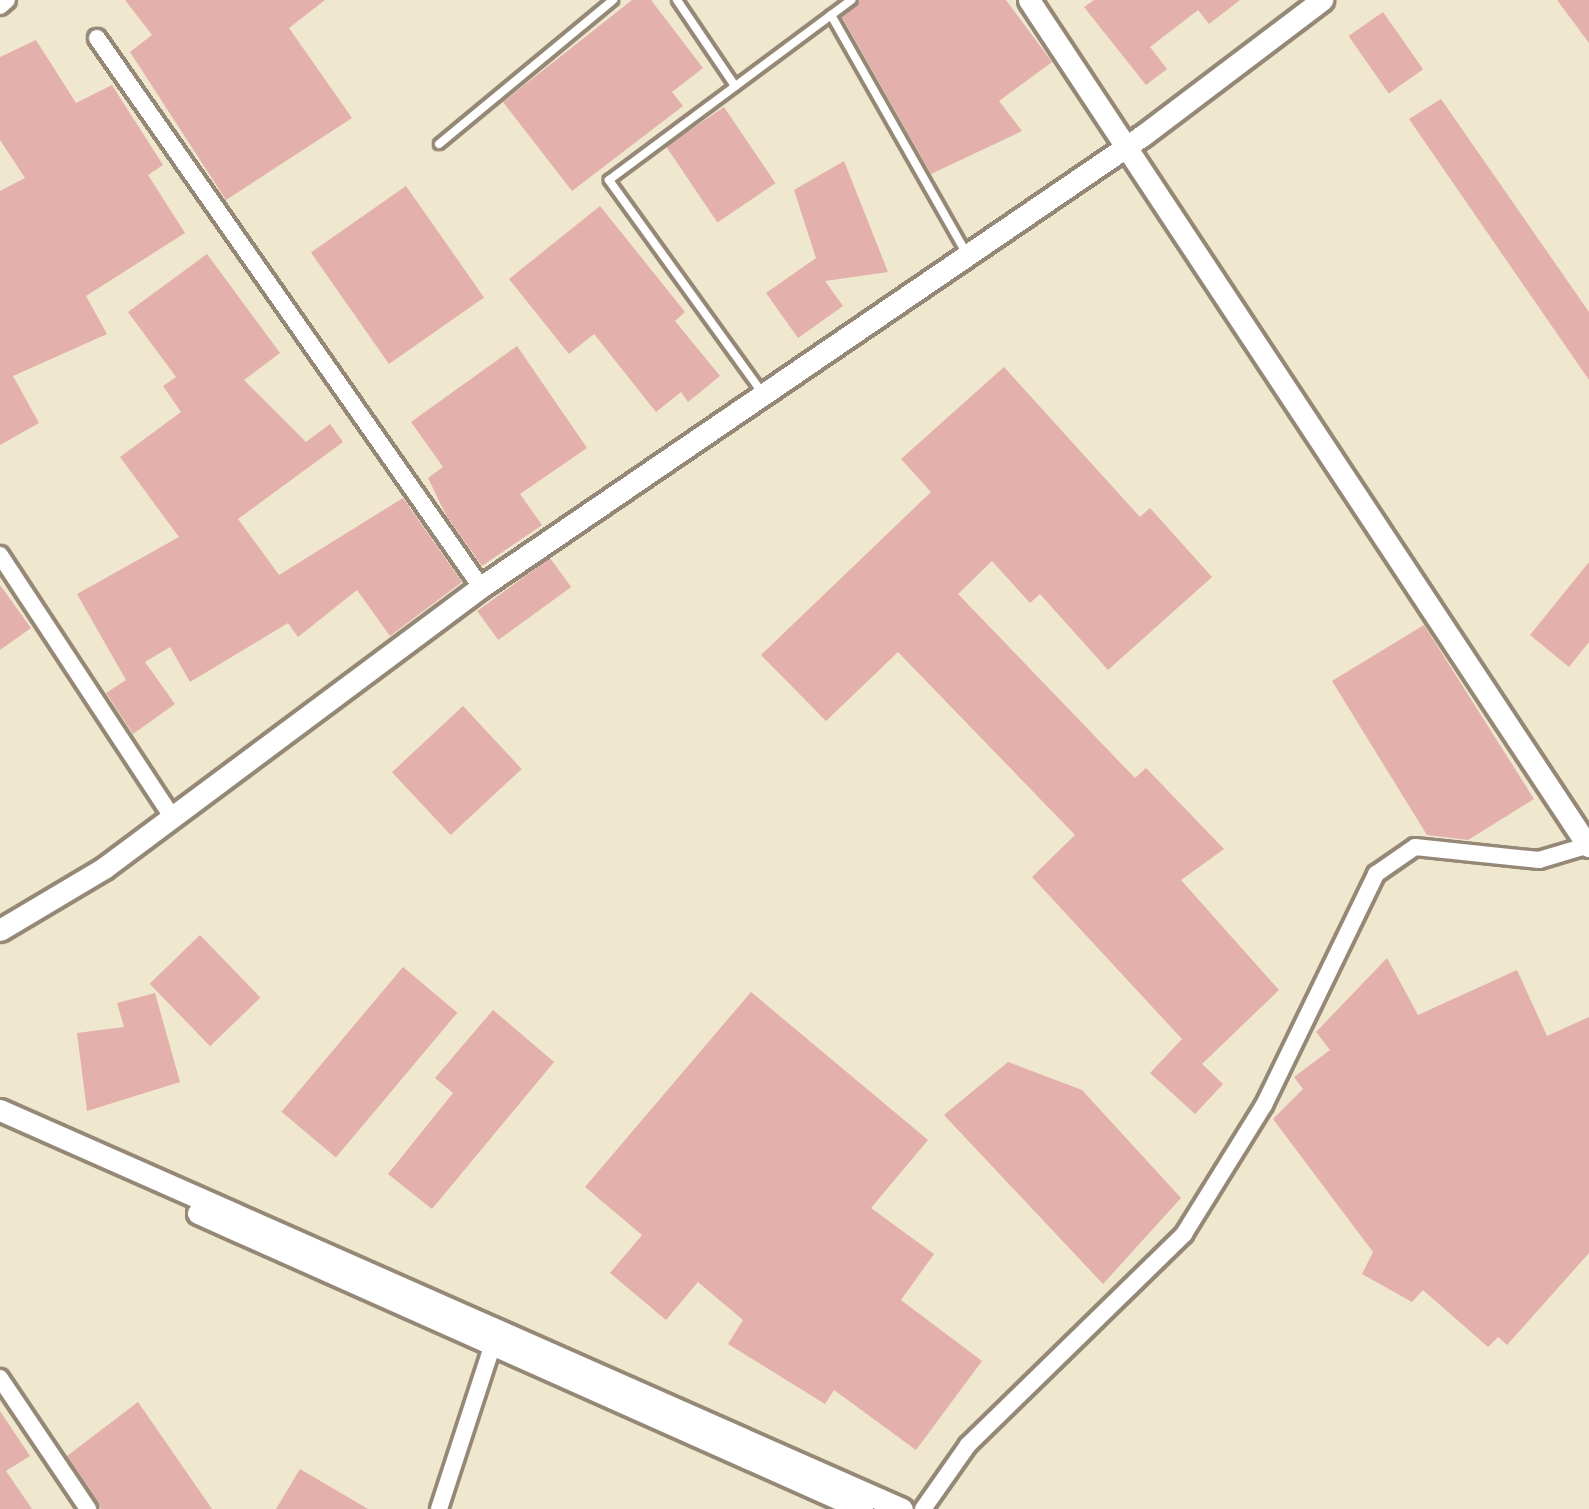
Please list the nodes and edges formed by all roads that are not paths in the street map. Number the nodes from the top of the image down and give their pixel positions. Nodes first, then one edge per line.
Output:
1 (614, 0) edge
2 (677, 0) edge
3 (851, 0) edge
4 (1029, 0) edge
5 (1322, 0) edge
6 (831, 15) junction
7 (97, 38) dead end
8 (735, 86) junction
9 (1132, 143) junction
10 (439, 144) dead end
11 (968, 255) junction
12 (762, 393) junction
13 (0, 555) edge
14 (482, 587) junction
15 (173, 818) junction
16 (1588, 845) edge
17 (0, 930) edge
18 (0, 1110) edge
19 (0, 1126) edge
20 (493, 1344) junction
21 (0, 1378) edge
22 (88, 1509) edge
23 (439, 1509) edge
24 (862, 1509) edge
25 (902, 1509) edge
26 (923, 1509) edge

1 - 10 lane
2 - 8 lane
3 - 6 lane
4 - 9 street
5 - 9 street
6 - 8 lane
6 - 11 lane
7 - 14 street
8 - 12 lane
9 - 11 street
9 - 16 street
11 - 12 street
12 - 14 street
13 - 15 street
14 - 15 street
15 - 17 street
16 - 26 street
18 - 25 street
19 - 20 street
20 - 23 street
20 - 24 street
21 - 22 street

